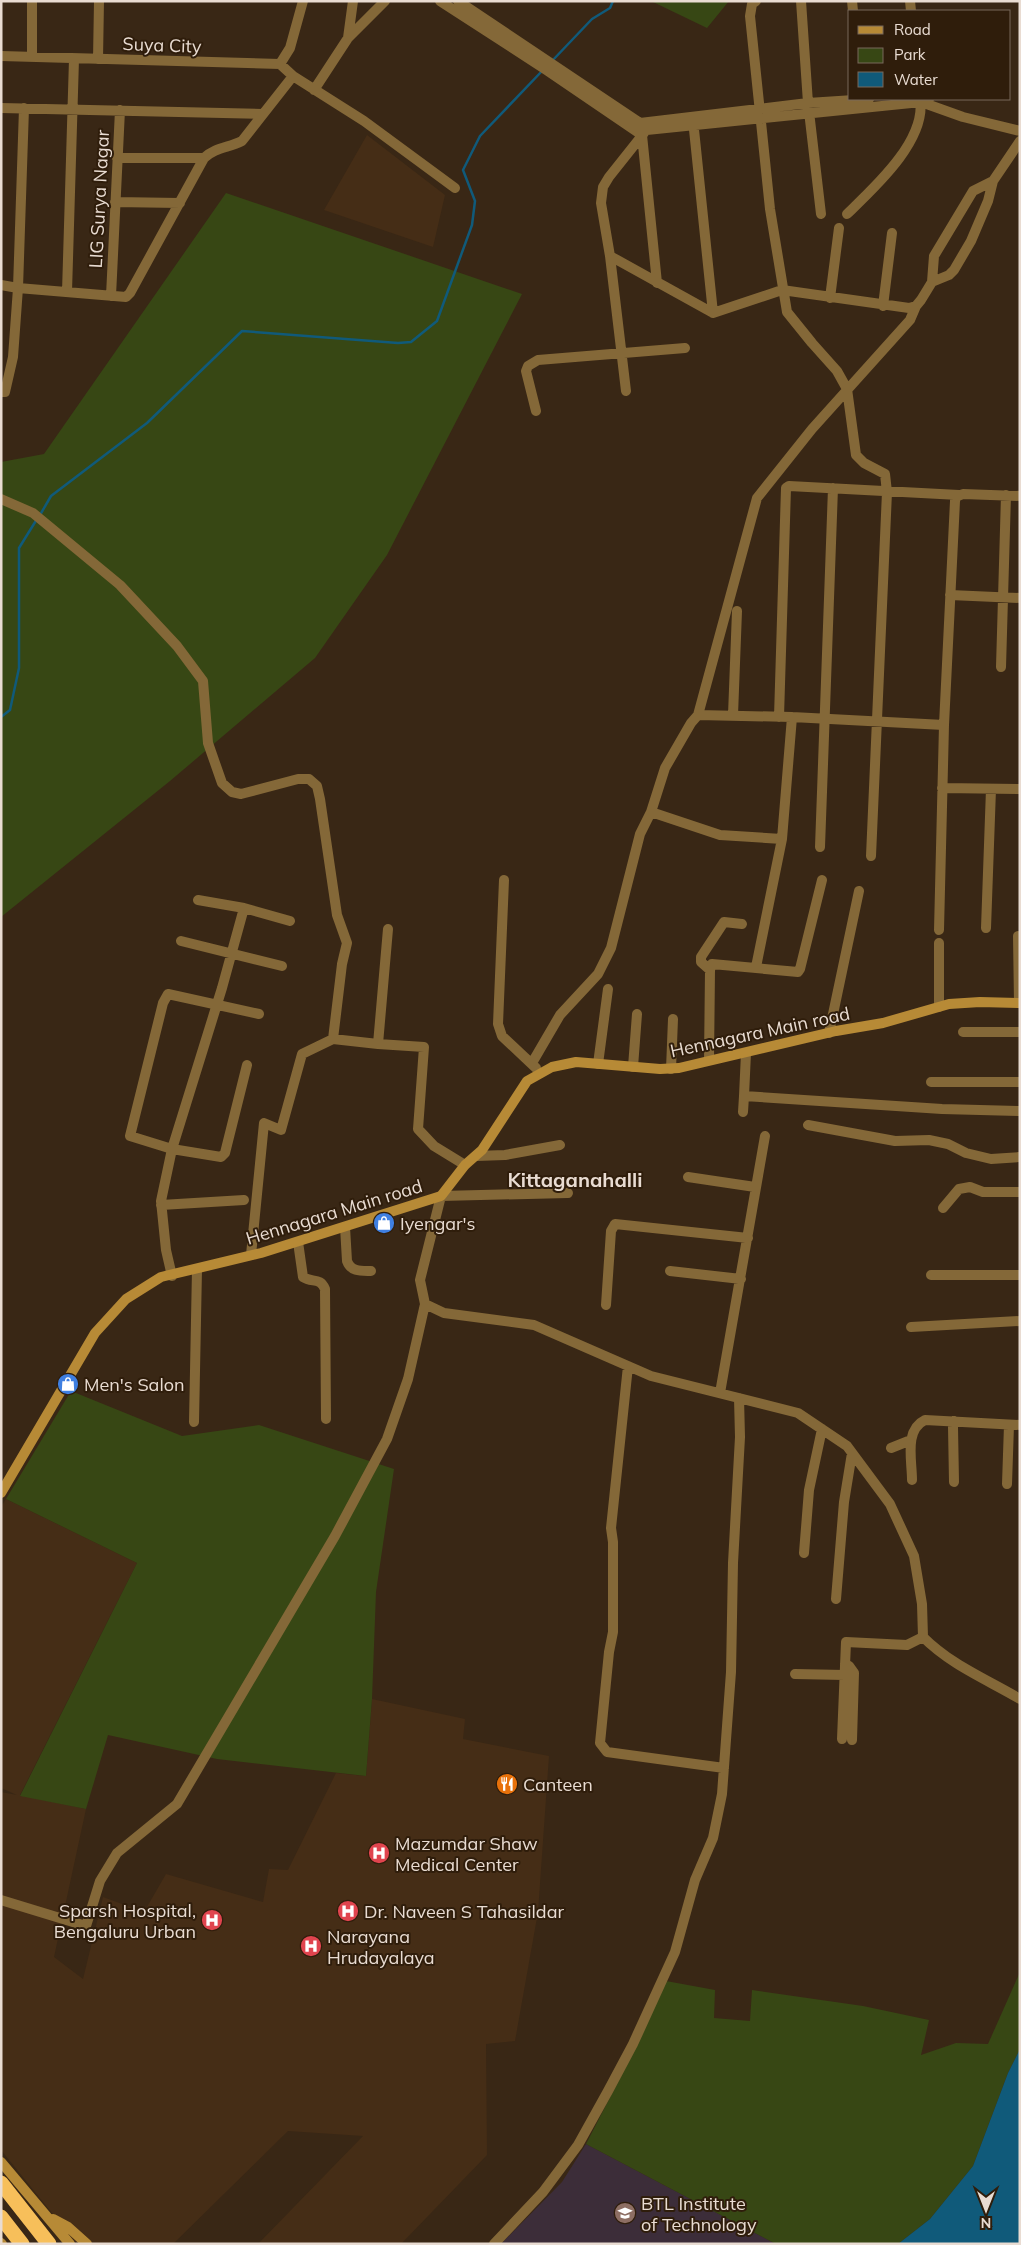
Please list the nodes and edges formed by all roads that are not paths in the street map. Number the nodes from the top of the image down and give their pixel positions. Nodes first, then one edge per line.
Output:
1 (32, 1) edge
2 (98, 1) edge
3 (303, 1) edge
4 (353, 1) edge
5 (385, 1) edge
6 (440, 1) edge
7 (756, 1) edge
8 (801, 1) edge
9 (460, 6) edge
10 (348, 38) junction
11 (1, 56) edge
12 (32, 57) junction
13 (74, 59) junction
14 (98, 59) junction
15 (280, 64) junction
16 (293, 76) junction
17 (314, 90) junction
18 (857, 100) edge
19 (923, 100) edge
20 (1, 108) edge
21 (24, 108) junction
22 (809, 108) junction
23 (72, 109) junction
24 (120, 110) junction
25 (759, 113) junction
26 (263, 114) junction
27 (693, 121) junction
28 (641, 130) junction
29 (1020, 131) edge
30 (1020, 141) edge
31 (117, 158) junction
32 (204, 158) junction
33 (993, 180) junction
34 (455, 188) dead end
35 (115, 202) junction
36 (180, 203) junction
37 (821, 214) dead end
38 (847, 214) dead end
39 (839, 228) dead end
40 (892, 233) dead end
41 (610, 256) junction
42 (932, 282) junction
43 (657, 283) junction
44 (1, 285) edge
45 (18, 288) junction
46 (782, 290) junction
47 (67, 292) junction
48 (111, 296) junction
49 (830, 298) junction
50 (883, 306) junction
51 (916, 306) junction
52 (713, 313) junction
53 (685, 348) dead end
54 (622, 353) junction
55 (847, 389) junction
56 (626, 391) dead end
57 (1, 392) edge
58 (536, 411) dead end
59 (833, 488) junction
60 (887, 492) junction
61 (959, 495) junction
62 (1006, 495) junction
63 (1020, 496) edge
64 (1, 499) edge
65 (950, 595) junction
66 (1003, 598) junction
67 (1020, 598) edge
68 (737, 611) dead end
69 (1001, 668) dead end
70 (698, 715) junction
71 (733, 715) junction
72 (779, 717) junction
73 (792, 717) junction
74 (825, 720) junction
75 (876, 722) junction
76 (944, 725) junction
77 (942, 788) junction
78 (991, 789) junction
79 (1020, 789) edge
80 (652, 812) junction
81 (782, 839) junction
82 (820, 847) dead end
83 (871, 856) dead end
84 (504, 880) dead end
85 (822, 880) dead end
86 (858, 891) dead end
87 (198, 900) dead end
88 (244, 908) junction
89 (290, 921) dead end
90 (742, 924) dead end
91 (986, 928) dead end
92 (388, 929) dead end
93 (939, 930) dead end
94 (1018, 936) dead end
95 (181, 941) dead end
96 (938, 942) dead end
97 (231, 955) junction
98 (282, 966) dead end
99 (756, 967) junction
100 (710, 970) junction
101 (608, 989) dead end
102 (1019, 1003) edge
103 (216, 1004) junction
104 (939, 1007) junction
105 (259, 1014) dead end
106 (637, 1014) dead end
107 (673, 1019) dead end
108 (964, 1032) dead end
109 (1020, 1032) edge
110 (829, 1033) junction
111 (333, 1039) junction
112 (378, 1044) junction
113 (746, 1053) junction
114 (709, 1060) junction
115 (532, 1063) junction
116 (598, 1064) junction
117 (247, 1065) dead end
118 (633, 1067) junction
119 (671, 1069) junction
120 (540, 1072) junction
121 (932, 1082) dead end
122 (1020, 1082) edge
123 (744, 1096) junction
124 (1020, 1111) edge
125 (743, 1112) dead end
126 (808, 1125) dead end
127 (765, 1136) dead end
128 (560, 1145) dead end
129 (172, 1149) junction
130 (476, 1156) junction
131 (1020, 1157) edge
132 (465, 1166) junction
133 (688, 1177) dead end
134 (755, 1187) junction
135 (1020, 1192) edge
136 (568, 1193) dead end
137 (441, 1196) junction
138 (244, 1200) dead end
139 (161, 1205) junction
140 (943, 1208) dead end
141 (345, 1227) junction
142 (748, 1238) junction
143 (298, 1242) junction
144 (251, 1255) junction
145 (197, 1269) junction
146 (670, 1271) dead end
147 (371, 1272) dead end
148 (931, 1275) dead end
149 (1020, 1275) edge
150 (172, 1276) junction
151 (741, 1279) junction
152 (425, 1304) junction
153 (606, 1305) dead end
154 (1020, 1321) edge
155 (911, 1327) dead end
156 (628, 1366) junction
157 (720, 1393) junction
158 (739, 1398) junction
159 (326, 1419) dead end
160 (954, 1421) junction
161 (194, 1422) dead end
162 (1009, 1425) junction
163 (1020, 1426) edge
164 (822, 1429) junction
165 (911, 1440) junction
166 (891, 1448) dead end
167 (852, 1453) junction
168 (912, 1480) dead end
169 (954, 1482) dead end
170 (1007, 1484) dead end
171 (1, 1493) edge
172 (804, 1553) dead end
173 (836, 1599) dead end
174 (923, 1637) junction
175 (845, 1664) junction
176 (795, 1674) dead end
177 (845, 1675) junction
178 (1020, 1699) edge
179 (724, 1768) junction
180 (1, 1900) edge
181 (1, 2162) edge
182 (1, 2183) edge
183 (1, 2217) edge
184 (50, 2218) junction
185 (22, 2244) edge
186 (49, 2244) edge
187 (70, 2244) edge
188 (87, 2244) edge
189 (494, 2244) edge

1 - 12 street
2 - 14 street
3 - 15 street
4 - 10 street
5 - 10 street
6 - 9 street
7 - 25 street
8 - 22 street
9 - 28 street
10 - 17 street
11 - 12 street, Suya City
12 - 13 street, Suya City
13 - 14 street, Suya City
13 - 23 street
14 - 15 street, Suya City
15 - 16 street
16 - 17 street
16 - 26 street
17 - 34 street
18 - 22 street
19 - 22 street
19 - 29 street
19 - 38 street
20 - 21 street, LIG Surya Nagar
21 - 23 street, LIG Surya Nagar
21 - 45 street
22 - 25 street
22 - 37 street
23 - 24 street, LIG Surya Nagar
23 - 47 street
24 - 26 street
24 - 31 street, LIG Surya Nagar
25 - 27 street
25 - 46 street
26 - 32 street
27 - 28 street
27 - 52 street
28 - 41 street
28 - 43 street
30 - 33 street
31 - 32 street
31 - 35 street, LIG Surya Nagar
32 - 36 street
33 - 42 street
33 - 42 street
35 - 36 street
35 - 48 street, LIG Surya Nagar
36 - 48 street
39 - 49 street
40 - 50 street
41 - 43 street
41 - 54 street
42 - 51 street
43 - 52 street
44 - 45 street, LIG Surya Nagar
45 - 47 street, LIG Surya Nagar
45 - 57 street
46 - 49 street
46 - 52 street
46 - 55 street
47 - 48 street, LIG Surya Nagar
49 - 50 street
50 - 51 street
51 - 55 street
53 - 54 street
54 - 56 street
54 - 58 street
55 - 60 street
55 - 70 street
59 - 60 street
59 - 72 street
59 - 74 street
60 - 61 street
60 - 75 street
61 - 62 street
61 - 65 street
62 - 63 street
62 - 66 street
64 - 111 street
65 - 66 street
65 - 76 street
66 - 67 street
66 - 69 street
68 - 71 street
70 - 71 street
70 - 80 street
71 - 72 street
72 - 73 street
73 - 74 street
73 - 81 street
74 - 75 street
74 - 82 street
75 - 76 street
75 - 83 street
76 - 77 street
77 - 78 street
77 - 93 street
78 - 79 street
78 - 91 street
80 - 81 street
80 - 115 street
81 - 99 street
84 - 115 street
85 - 99 street
86 - 110 street
87 - 88 street
88 - 89 street
88 - 97 street
90 - 100 street
92 - 112 street
94 - 102 street
95 - 97 street
96 - 104 street
97 - 98 street
97 - 103 street
99 - 100 street
100 - 114 street
101 - 116 street
102 - 104 street, Hennagara Main road
103 - 105 street
103 - 129 street
103 - 129 street
104 - 110 street, Hennagara Main road
106 - 118 street
107 - 119 street
108 - 109 street
110 - 113 street, Hennagara Main road
111 - 112 street
111 - 144 street
112 - 132 street
113 - 114 street, Hennagara Main road
113 - 123 street
114 - 119 street, Hennagara Main road
115 - 120 street
116 - 118 street, Hennagara Main road
116 - 120 street, Hennagara Main road
117 - 129 street
118 - 119 street, Hennagara Main road
120 - 130 street, Hennagara Main road
121 - 122 street
123 - 124 street
123 - 125 street
126 - 131 street
127 - 134 street
128 - 130 street
129 - 139 street
130 - 132 street, Hennagara Main road
132 - 137 street, Hennagara Main road
133 - 134 street
134 - 142 street
135 - 140 street
136 - 137 street
137 - 141 street, Hennagara Main road
137 - 152 street
138 - 139 street
139 - 150 street
141 - 143 street, Hennagara Main road
141 - 147 street
142 - 151 street
142 - 153 street
143 - 144 street, Hennagara Main road
143 - 159 street
144 - 145 street, Hennagara Main road
145 - 150 street, Hennagara Main road
145 - 161 street
146 - 151 street
148 - 149 street
150 - 171 street, Hennagara Main road
151 - 157 street
152 - 156 street
152 - 180 street
154 - 155 street
156 - 157 street
156 - 179 street
157 - 158 street
158 - 164 street
158 - 179 street
160 - 162 street
160 - 165 street
160 - 169 street
162 - 163 street
162 - 170 street
164 - 167 street
164 - 172 street
165 - 166 street
165 - 168 street
167 - 173 street
167 - 174 street
174 - 175 street
174 - 178 street
175 - 177 street
175 - 177 street
176 - 177 street
179 - 189 street
181 - 184 street
182 - 186 highway
183 - 185 highway
184 - 187 street
184 - 188 street

